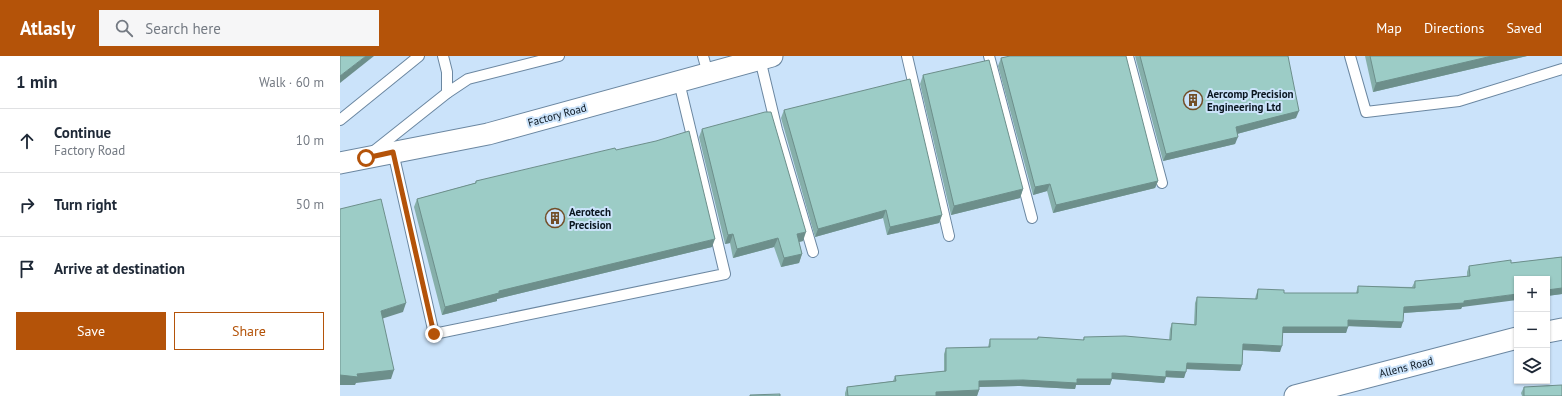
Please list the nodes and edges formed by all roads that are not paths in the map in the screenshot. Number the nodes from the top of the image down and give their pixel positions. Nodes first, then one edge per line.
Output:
1 (419, 56) edge
2 (443, 56) edge
3 (559, 56) edge
4 (907, 56) edge
5 (990, 56) edge
6 (1128, 56) edge
7 (1350, 56) edge
8 (766, 58) edge
9 (706, 65) edge
10 (1562, 69) edge
11 (679, 82) junction
12 (447, 93) junction
13 (340, 120) edge
14 (393, 152) junction
15 (366, 158) junction
16 (340, 163) edge
17 (1162, 183) dead end
18 (1032, 218) dead end
19 (949, 236) dead end
20 (812, 252) dead end
21 (1562, 329) edge
22 (1550, 331) edge
23 (1514, 339) edge
24 (1295, 396) edge

1 - 13 lane
2 - 12 lane
3 - 12 lane
4 - 19 lane
5 - 18 lane
6 - 17 lane
7 - 10 lane
8 - 9 street, Factory Road
8 - 20 lane
9 - 11 street, Factory Road
11 - 14 street, Factory Road
11 - 14 lane
12 - 15 lane
14 - 15 street, Factory Road
15 - 16 street, Factory Road
21 - 22 street
23 - 24 street, Allens Road

